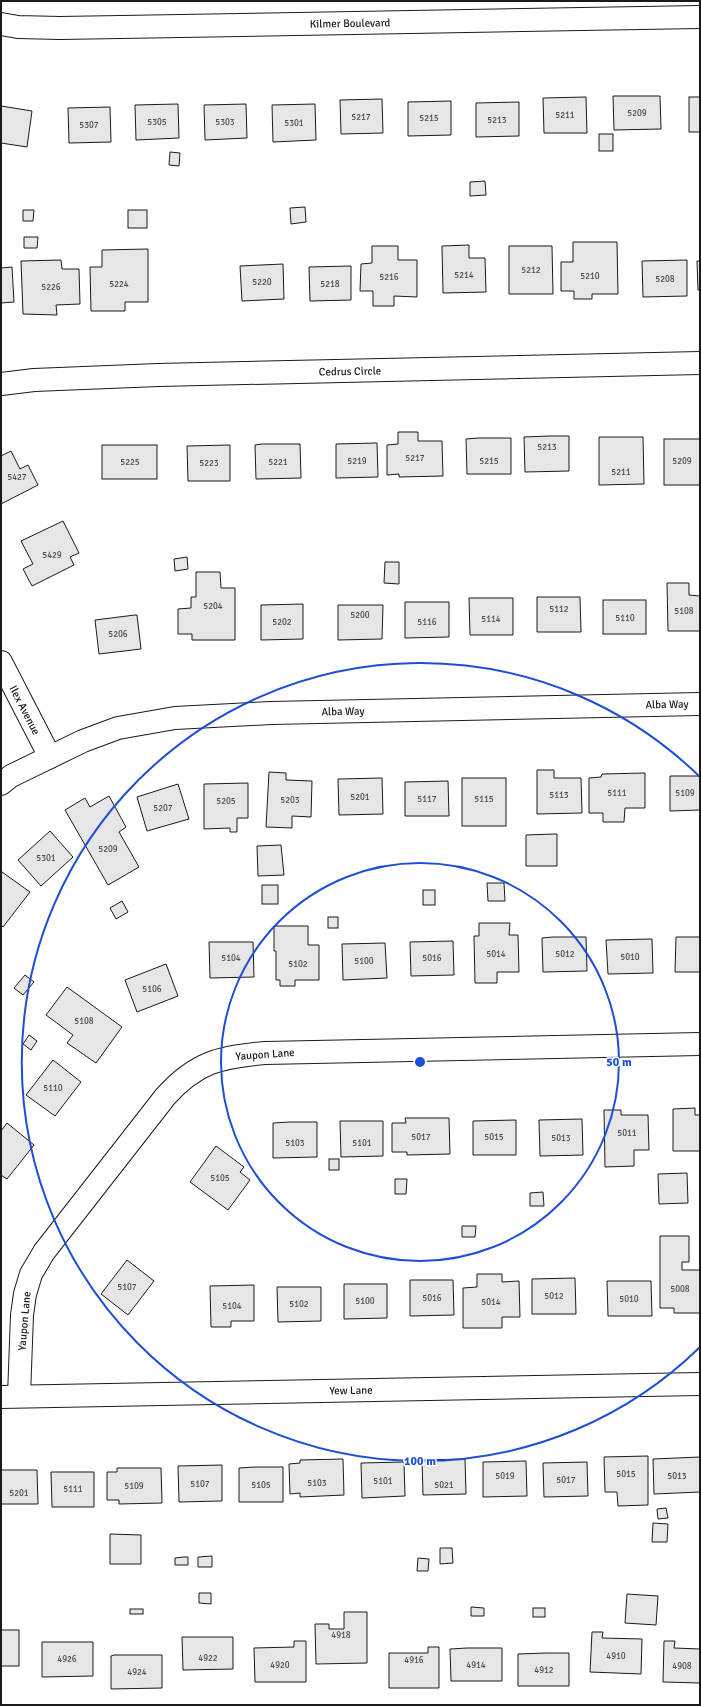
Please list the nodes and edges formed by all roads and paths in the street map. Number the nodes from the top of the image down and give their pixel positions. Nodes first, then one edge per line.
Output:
1 (700, 17) edge
2 (1, 24) edge
3 (700, 363) edge
4 (1, 384) edge
5 (1, 662) edge
6 (700, 704) edge
7 (50, 757) junction
8 (1, 784) edge
9 (700, 1044) edge
10 (700, 1384) edge
11 (10, 1396) edge

1 - 2 street, Kilmer Boulevard
3 - 4 street, Cedrus Circle
5 - 7 street, Ilex Avenue
6 - 7 street, Alba Way
7 - 8 street, Alba Way
9 - 11 street, Yaupon Lane
10 - 11 street, Yew Lane

